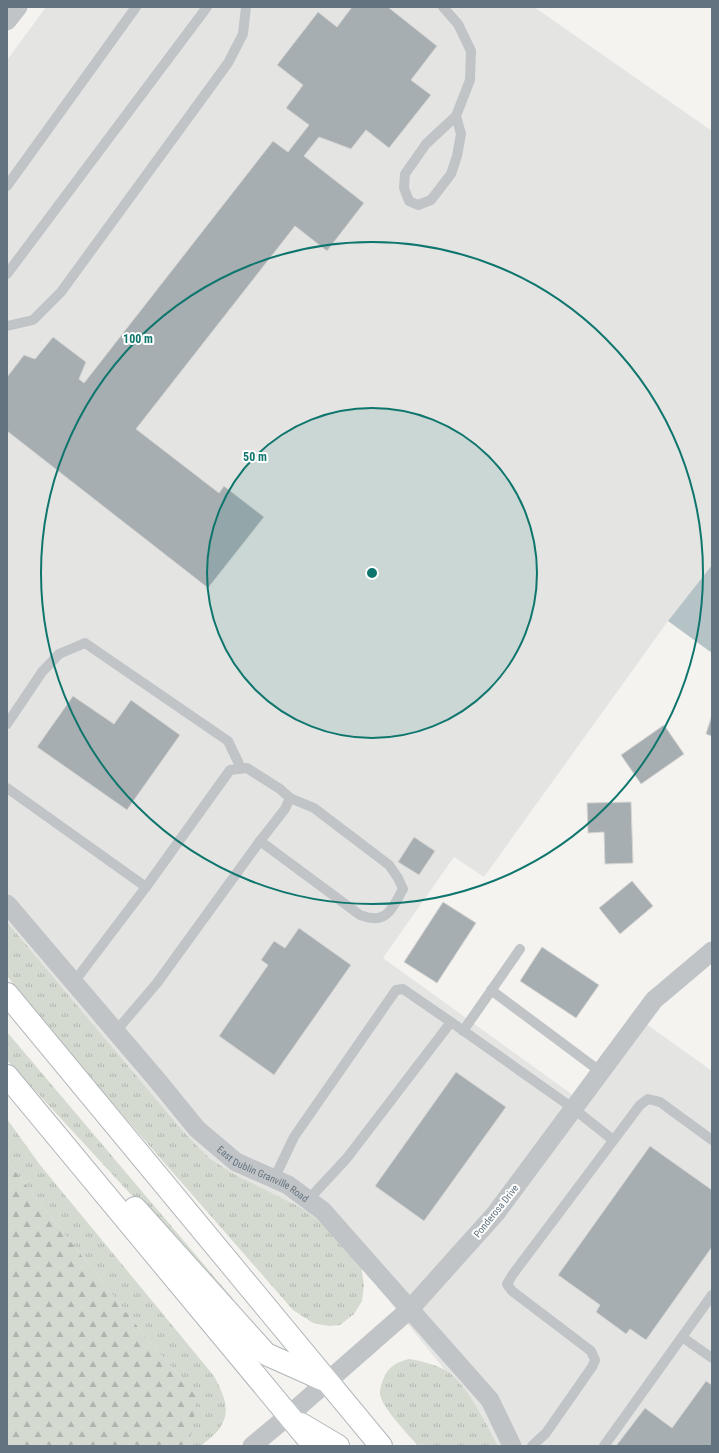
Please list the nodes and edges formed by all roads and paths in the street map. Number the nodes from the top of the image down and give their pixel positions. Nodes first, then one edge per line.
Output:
1 (18, 7) edge
2 (136, 7) edge
3 (207, 7) edge
4 (246, 7) edge
5 (443, 7) edge
6 (7, 21) edge
7 (456, 116) junction
8 (7, 186) edge
9 (7, 274) edge
10 (7, 326) edge
11 (7, 724) edge
12 (241, 768) junction
13 (7, 788) edge
14 (290, 798) junction
15 (260, 841) junction
16 (146, 887) junction
17 (7, 904) edge
18 (520, 949) dead end
19 (712, 951) edge
20 (74, 982) junction
21 (491, 990) junction
22 (7, 994) edge
23 (451, 1022) junction
24 (116, 1031) junction
25 (463, 1031) junction
26 (7, 1072) edge
27 (601, 1072) junction
28 (7, 1076) edge
29 (574, 1109) junction
30 (614, 1140) junction
31 (712, 1140) edge
32 (274, 1179) junction
33 (308, 1200) junction
34 (712, 1295) edge
35 (410, 1309) junction
36 (682, 1336) junction
37 (712, 1358) edge
38 (327, 1381) junction
39 (288, 1416) junction
40 (252, 1446) edge
41 (314, 1446) edge
42 (338, 1446) edge
43 (381, 1446) edge
44 (512, 1446) edge
45 (532, 1446) edge
46 (604, 1446) edge

1 - 6 street
2 - 8 lane
3 - 9 lane
4 - 10 lane
5 - 7 lane
7 - 7 lane
11 - 12 lane
12 - 14 lane
12 - 16 lane
13 - 16 lane
14 - 15 lane
14 - 15 lane
15 - 24 lane
16 - 20 lane
17 - 20 street, East Dublin Granville Road
18 - 21 lane
19 - 27 street, Ponderosa Drive
20 - 24 street, East Dublin Granville Road
21 - 25 lane
21 - 27 lane
22 - 38 main road
23 - 25 lane
23 - 32 lane
23 - 33 lane
24 - 32 street, East Dublin Granville Road
25 - 29 lane
26 - 38 main road
27 - 29 street, Ponderosa Drive
28 - 39 main road
29 - 30 lane
29 - 35 street, Ponderosa Drive
30 - 31 lane
30 - 45 lane
32 - 33 street, East Dublin Granville Road
33 - 35 street, East Dublin Granville Road
34 - 36 lane
35 - 38 street, Ponderosa Drive
35 - 44 street, East Dublin Granville Road
36 - 37 lane
36 - 46 lane
38 - 39 street, Ponderosa Drive
38 - 43 main road
39 - 40 street, Ponderosa Drive
39 - 41 main road
39 - 42 main road

